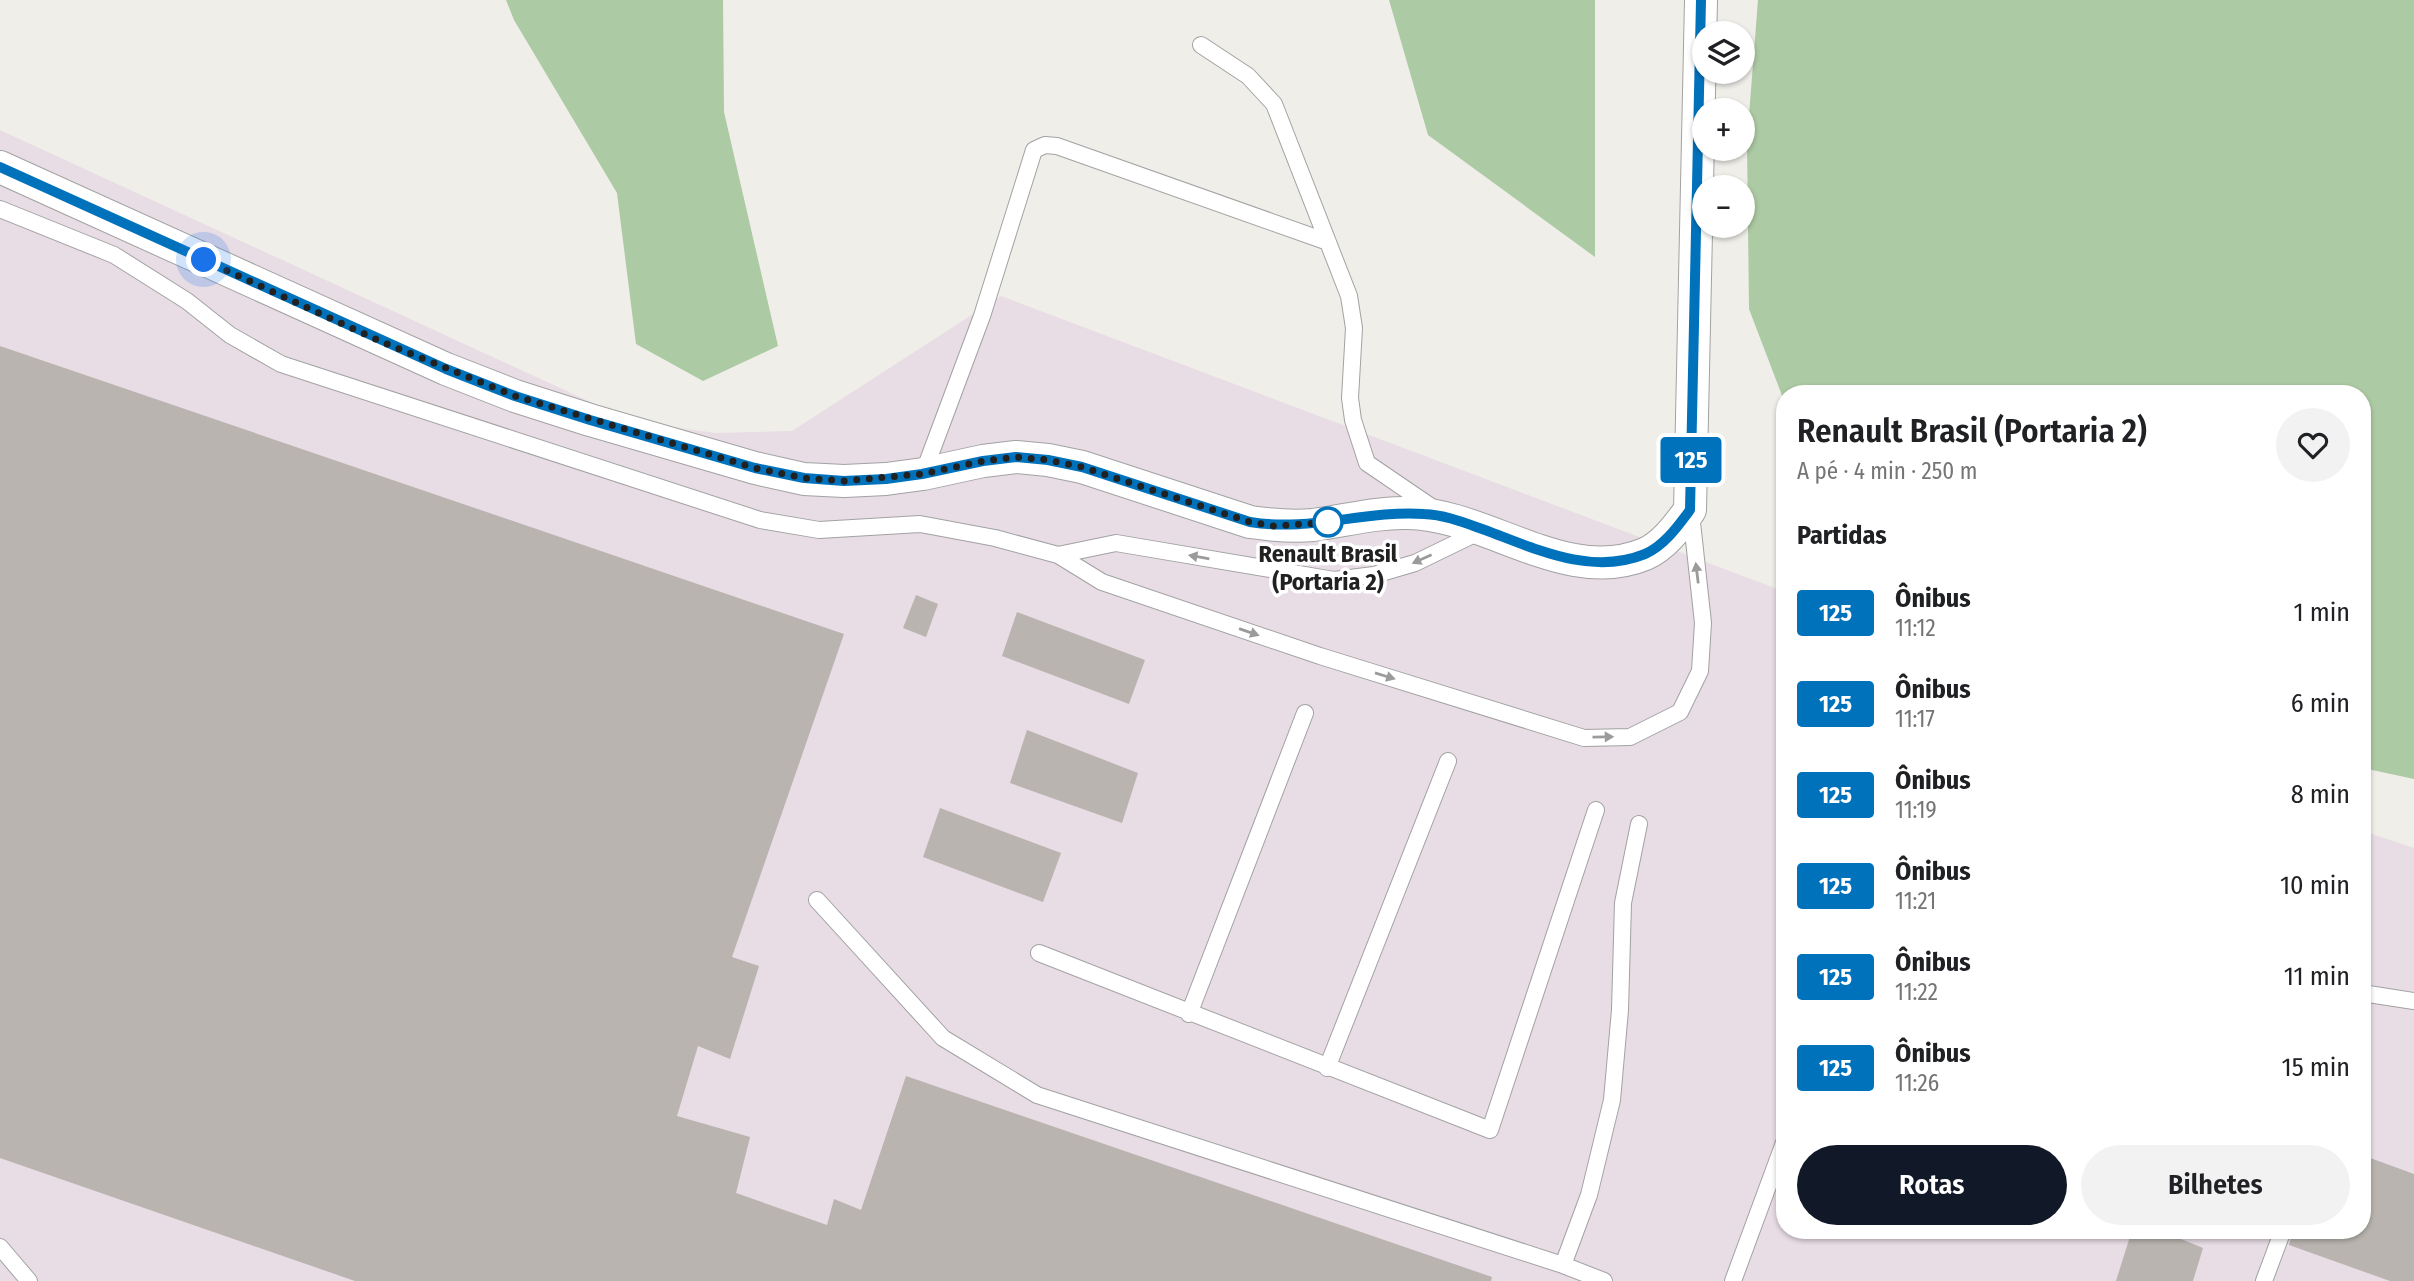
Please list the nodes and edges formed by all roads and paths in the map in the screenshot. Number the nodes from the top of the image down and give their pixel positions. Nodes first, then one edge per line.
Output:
1 (1701, 0) edge
2 (1201, 45) dead end
3 (0, 167) edge
4 (0, 209) edge
5 (1328, 242) junction
6 (922, 474) junction
7 (1690, 510) junction
8 (1443, 515) junction
9 (1483, 530) junction
10 (1058, 555) junction
11 (1304, 713) dead end
12 (1448, 761) dead end
13 (1596, 810) dead end
14 (1639, 824) dead end
15 (817, 900) dead end
16 (1039, 953) dead end
17 (2371, 994) edge
18 (2414, 1001) edge
19 (1189, 1014) junction
20 (1327, 1068) junction
21 (1776, 1164) edge
22 (2280, 1239) edge
23 (0, 1247) edge
24 (1563, 1265) junction
25 (29, 1281) edge
26 (1604, 1281) edge
27 (1732, 1281) edge
28 (2264, 1281) edge

1 - 7 street
2 - 5 lane
3 - 6 street
4 - 10 lane
5 - 6 lane
5 - 8 lane
6 - 8 street
7 - 9 street
10 -> 7 lane
8 - 9 street
9 -> 10 lane
11 - 19 lane
12 - 20 lane
13 - 20 lane
14 - 24 lane
15 - 24 lane
16 - 19 lane
17 - 18 lane
19 - 20 lane
21 - 27 lane
22 - 28 lane
23 - 25 lane
24 - 26 lane

